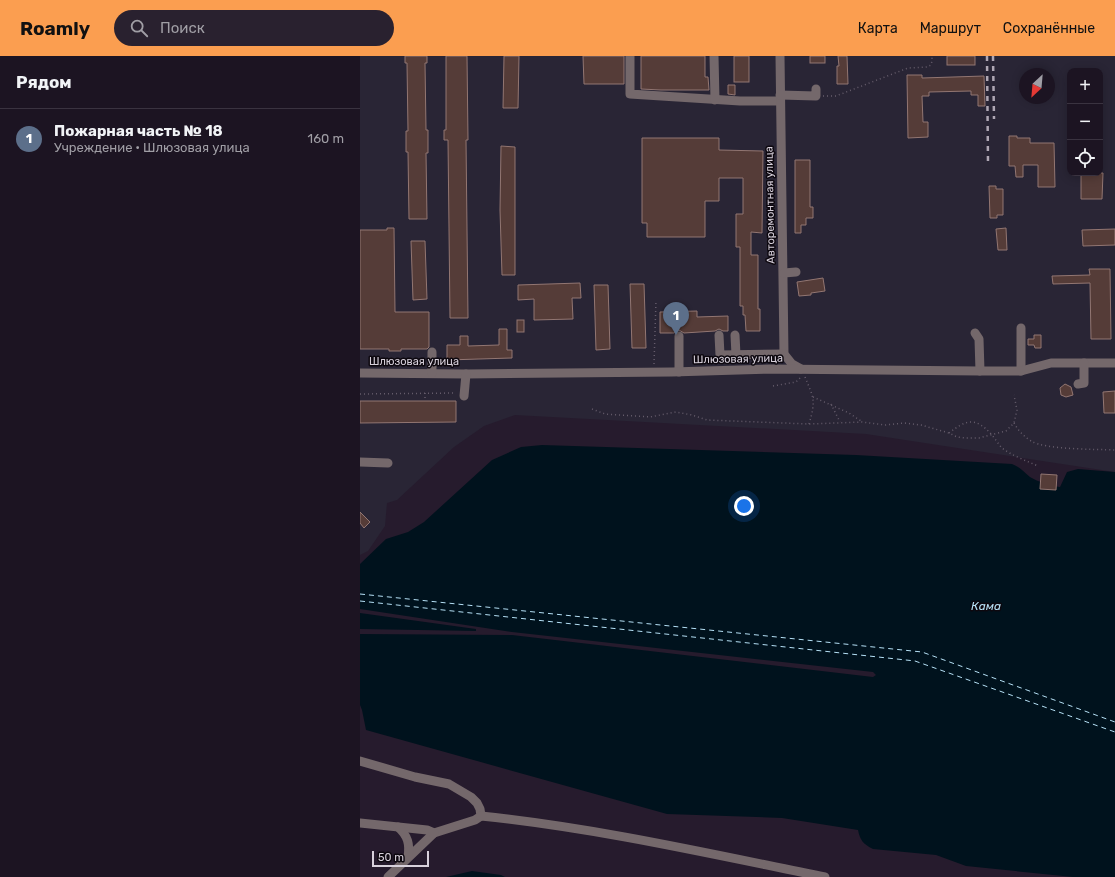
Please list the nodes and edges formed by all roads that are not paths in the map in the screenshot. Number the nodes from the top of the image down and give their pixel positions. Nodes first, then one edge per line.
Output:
1 (630, 56) edge
2 (714, 56) edge
3 (780, 56) edge
4 (816, 93) road end
5 (780, 98) junction
6 (715, 100) junction
7 (796, 272) dead end
8 (784, 273) junction
9 (1021, 328) dead end
10 (975, 333) dead end
11 (719, 335) dead end
12 (736, 335) dead end
13 (679, 336) dead end
14 (432, 352) dead end
15 (784, 354) junction
16 (736, 355) junction
17 (1084, 363) junction
18 (1115, 363) edge
19 (770, 369) junction
20 (802, 370) junction
21 (1021, 371) junction
22 (679, 372) junction
23 (980, 372) junction
24 (360, 373) edge
25 (432, 373) junction
26 (466, 374) junction
27 (1078, 384) dead end
28 (464, 394) road end
29 (360, 462) edge
30 (388, 463) dead end
31 (360, 761) edge
32 (481, 816) junction
33 (360, 823) edge
34 (398, 827) junction
35 (434, 833) junction
36 (408, 857) junction
37 (388, 877) edge
38 (825, 877) edge

1 - 6 street
2 - 6 street
3 - 5 street, Авторемонтная улица
4 - 5 street
5 - 6 street
5 - 8 street, Авторемонтная улица
7 - 8 street
8 - 15 street, Авторемонтная улица
9 - 21 street
10 - 23 street
11 - 16 street
12 - 16 street
13 - 22 street
14 - 25 street
15 - 16 street
15 - 19 street
15 - 20 street
17 - 18 street, Шлюзовая улица
17 - 21 street, Шлюзовая улица
17 - 27 street
19 - 20 street, Шлюзовая улица
19 - 22 street, Шлюзовая улица
20 - 23 street, Шлюзовая улица
21 - 23 street, Шлюзовая улица
22 - 26 street, Шлюзовая улица
24 - 25 street, Шлюзовая улица
25 - 26 street, Шлюзовая улица
26 - 28 street
29 - 30 street
31 - 32 street
32 - 35 street
32 - 38 street
33 - 34 street
34 - 35 street
34 - 36 street
35 - 36 street
36 - 37 street

